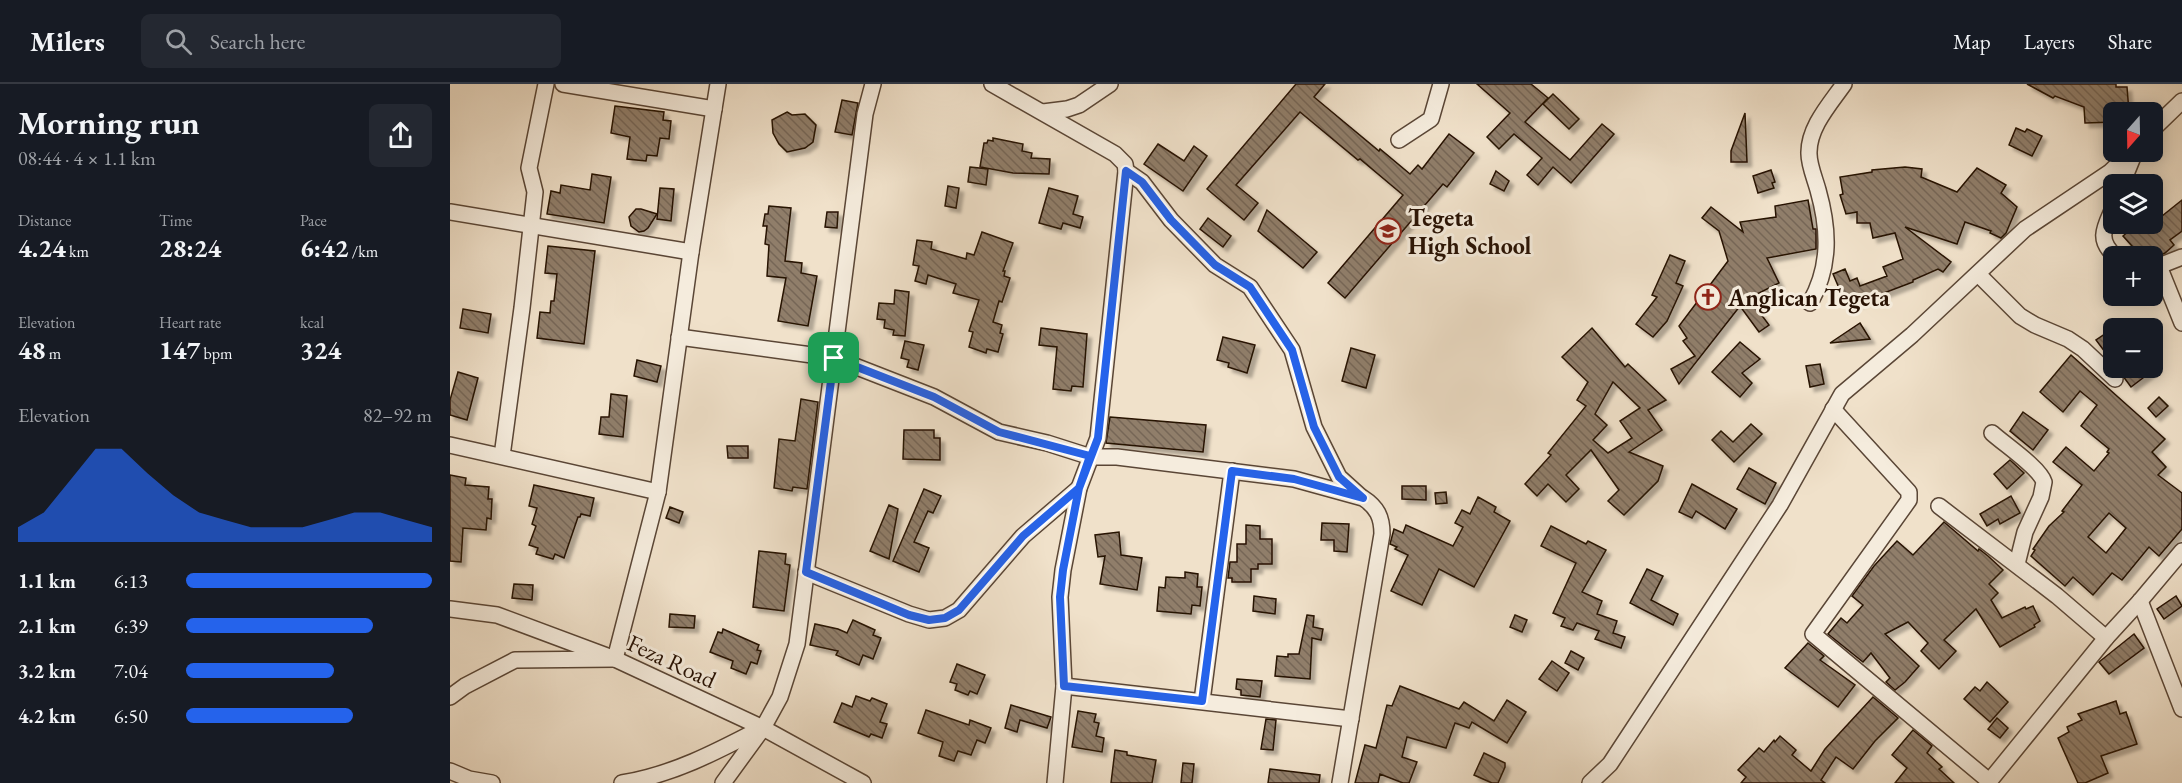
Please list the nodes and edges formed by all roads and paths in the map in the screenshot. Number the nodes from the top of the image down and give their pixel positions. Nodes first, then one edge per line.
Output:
1 (546, 84) edge
2 (563, 84) edge
3 (718, 84) edge
4 (873, 84) edge
5 (992, 84) edge
6 (1110, 84) edge
7 (1441, 84) edge
8 (1844, 84) edge
9 (2182, 101) edge
10 (714, 109) junction
11 (1042, 112) junction
12 (2163, 119) edge
13 (1400, 140) dead end
14 (2120, 162) edge
15 (1126, 171) junction
16 (450, 212) edge
17 (531, 226) junction
18 (691, 252) junction
19 (2182, 257) edge
20 (2163, 264) edge
21 (1978, 273) junction
22 (2163, 282) edge
23 (1810, 303) dead end
24 (2182, 323) edge
25 (679, 337) junction
26 (834, 358) junction
27 (2115, 379) dead end
28 (1833, 409) junction
29 (1992, 433) dead end
30 (450, 445) edge
31 (502, 456) junction
32 (1090, 456) junction
33 (1232, 471) junction
34 (1079, 488) junction
35 (658, 492) junction
36 (1363, 498) junction
37 (1938, 506) dead end
38 (2182, 551) edge
39 (2017, 564) junction
40 (806, 572) junction
41 (2140, 601) junction
42 (450, 609) edge
43 (2106, 638) junction
44 (615, 659) junction
45 (1064, 686) junction
46 (450, 697) edge
47 (1202, 701) junction
48 (2182, 709) edge
49 (1351, 719) junction
50 (763, 728) junction
51 (450, 771) edge
52 (1988, 782) edge
53 (492, 783) edge
54 (622, 783) edge
55 (723, 783) edge
56 (863, 783) edge
57 (1055, 783) edge
58 (1340, 783) edge
59 (1590, 783) edge

1 - 17 street
2 - 10 street
3 - 10 street
4 - 26 street
5 - 11 street
6 - 11 street
7 - 13 street
8 - 23 street
9 - 12 street
10 - 18 street
11 - 15 street
14 - 21 street
15 - 32 street
15 - 36 street
16 - 17 street
17 - 18 street
17 - 31 street
18 - 25 street
19 - 20 street
21 - 27 street
21 - 28 street
22 - 24 street
25 - 26 street
25 - 35 street
26 - 32 street
26 - 40 street
28 - 52 street
28 - 59 street
29 - 39 street
30 - 31 street
31 - 35 street
32 - 33 street
32 - 34 street
33 - 36 street
33 - 47 street
34 - 40 street
34 - 45 street
35 - 44 street
36 - 49 street
37 - 39 street
38 - 41 street
39 - 43 street
40 - 50 street
41 - 43 street
41 - 48 street
42 - 44 street, Feza Road
43 - 52 street
44 - 46 street
44 - 50 street, Feza Road
45 - 47 street
45 - 57 street
47 - 49 street
49 - 58 street
50 - 54 street
50 - 55 street
50 - 56 street, Feza Road
51 - 53 street

